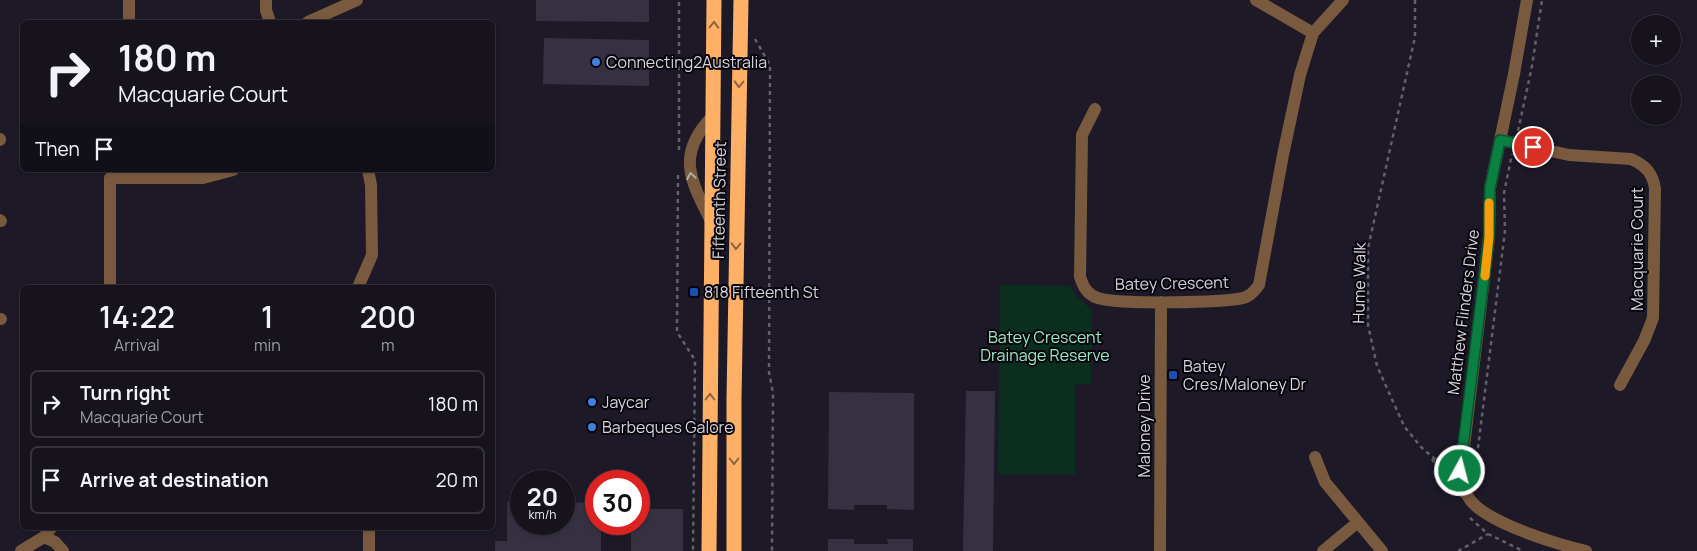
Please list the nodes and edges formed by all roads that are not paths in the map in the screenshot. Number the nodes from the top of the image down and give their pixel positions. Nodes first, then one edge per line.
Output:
1 (129, 0) edge
2 (266, 0) edge
3 (357, 0) edge
4 (714, 0) edge
5 (741, 0) edge
6 (1256, 0) edge
7 (1343, 0) edge
8 (1527, 0) edge
9 (128, 20) edge
10 (269, 20) edge
11 (312, 20) edge
12 (1313, 33) junction
13 (1095, 109) dead end
14 (712, 117) junction
15 (1500, 140) junction
16 (226, 172) edge
17 (368, 172) edge
18 (710, 221) junction
19 (110, 285) edge
20 (359, 285) dead end
21 (1161, 302) junction
22 (1620, 385) dead end
23 (1315, 457) dead end
24 (1358, 522) junction
25 (709, 525) junction
26 (734, 525) junction
27 (369, 530) edge
28 (49, 540) edge
29 (21, 551) edge
30 (35, 551) edge
31 (63, 551) edge
32 (369, 551) edge
33 (709, 551) edge
34 (734, 551) edge
35 (1160, 551) edge
36 (1323, 551) edge
37 (1382, 551) edge
38 (1586, 551) edge

1 - 9 street
2 - 10 street
3 - 11 street
14 -> 4 highway, Fifteenth Street
5 -> 26 highway, Fifteenth Street
6 - 12 street
7 - 12 street, Batey Crescent
8 - 15 street, Matthew Flinders Drive
12 - 21 street, Batey Crescent
13 - 21 street, Batey Crescent
14 - 18 highway, Fifteenth Street
18 -> 14 street
15 - 22 street, Macquarie Court
15 - 38 street, Matthew Flinders Drive
16 - 19 street
17 - 20 street
25 -> 18 highway, Fifteenth Street
21 - 35 street, Maloney Drive
23 - 24 street
24 - 36 street
24 - 37 street
25 - 26 highway
25 - 33 highway, Fifteenth Street
26 - 34 highway, Fifteenth Street
27 - 32 street
28 - 29 street
28 - 30 street
28 - 31 street

